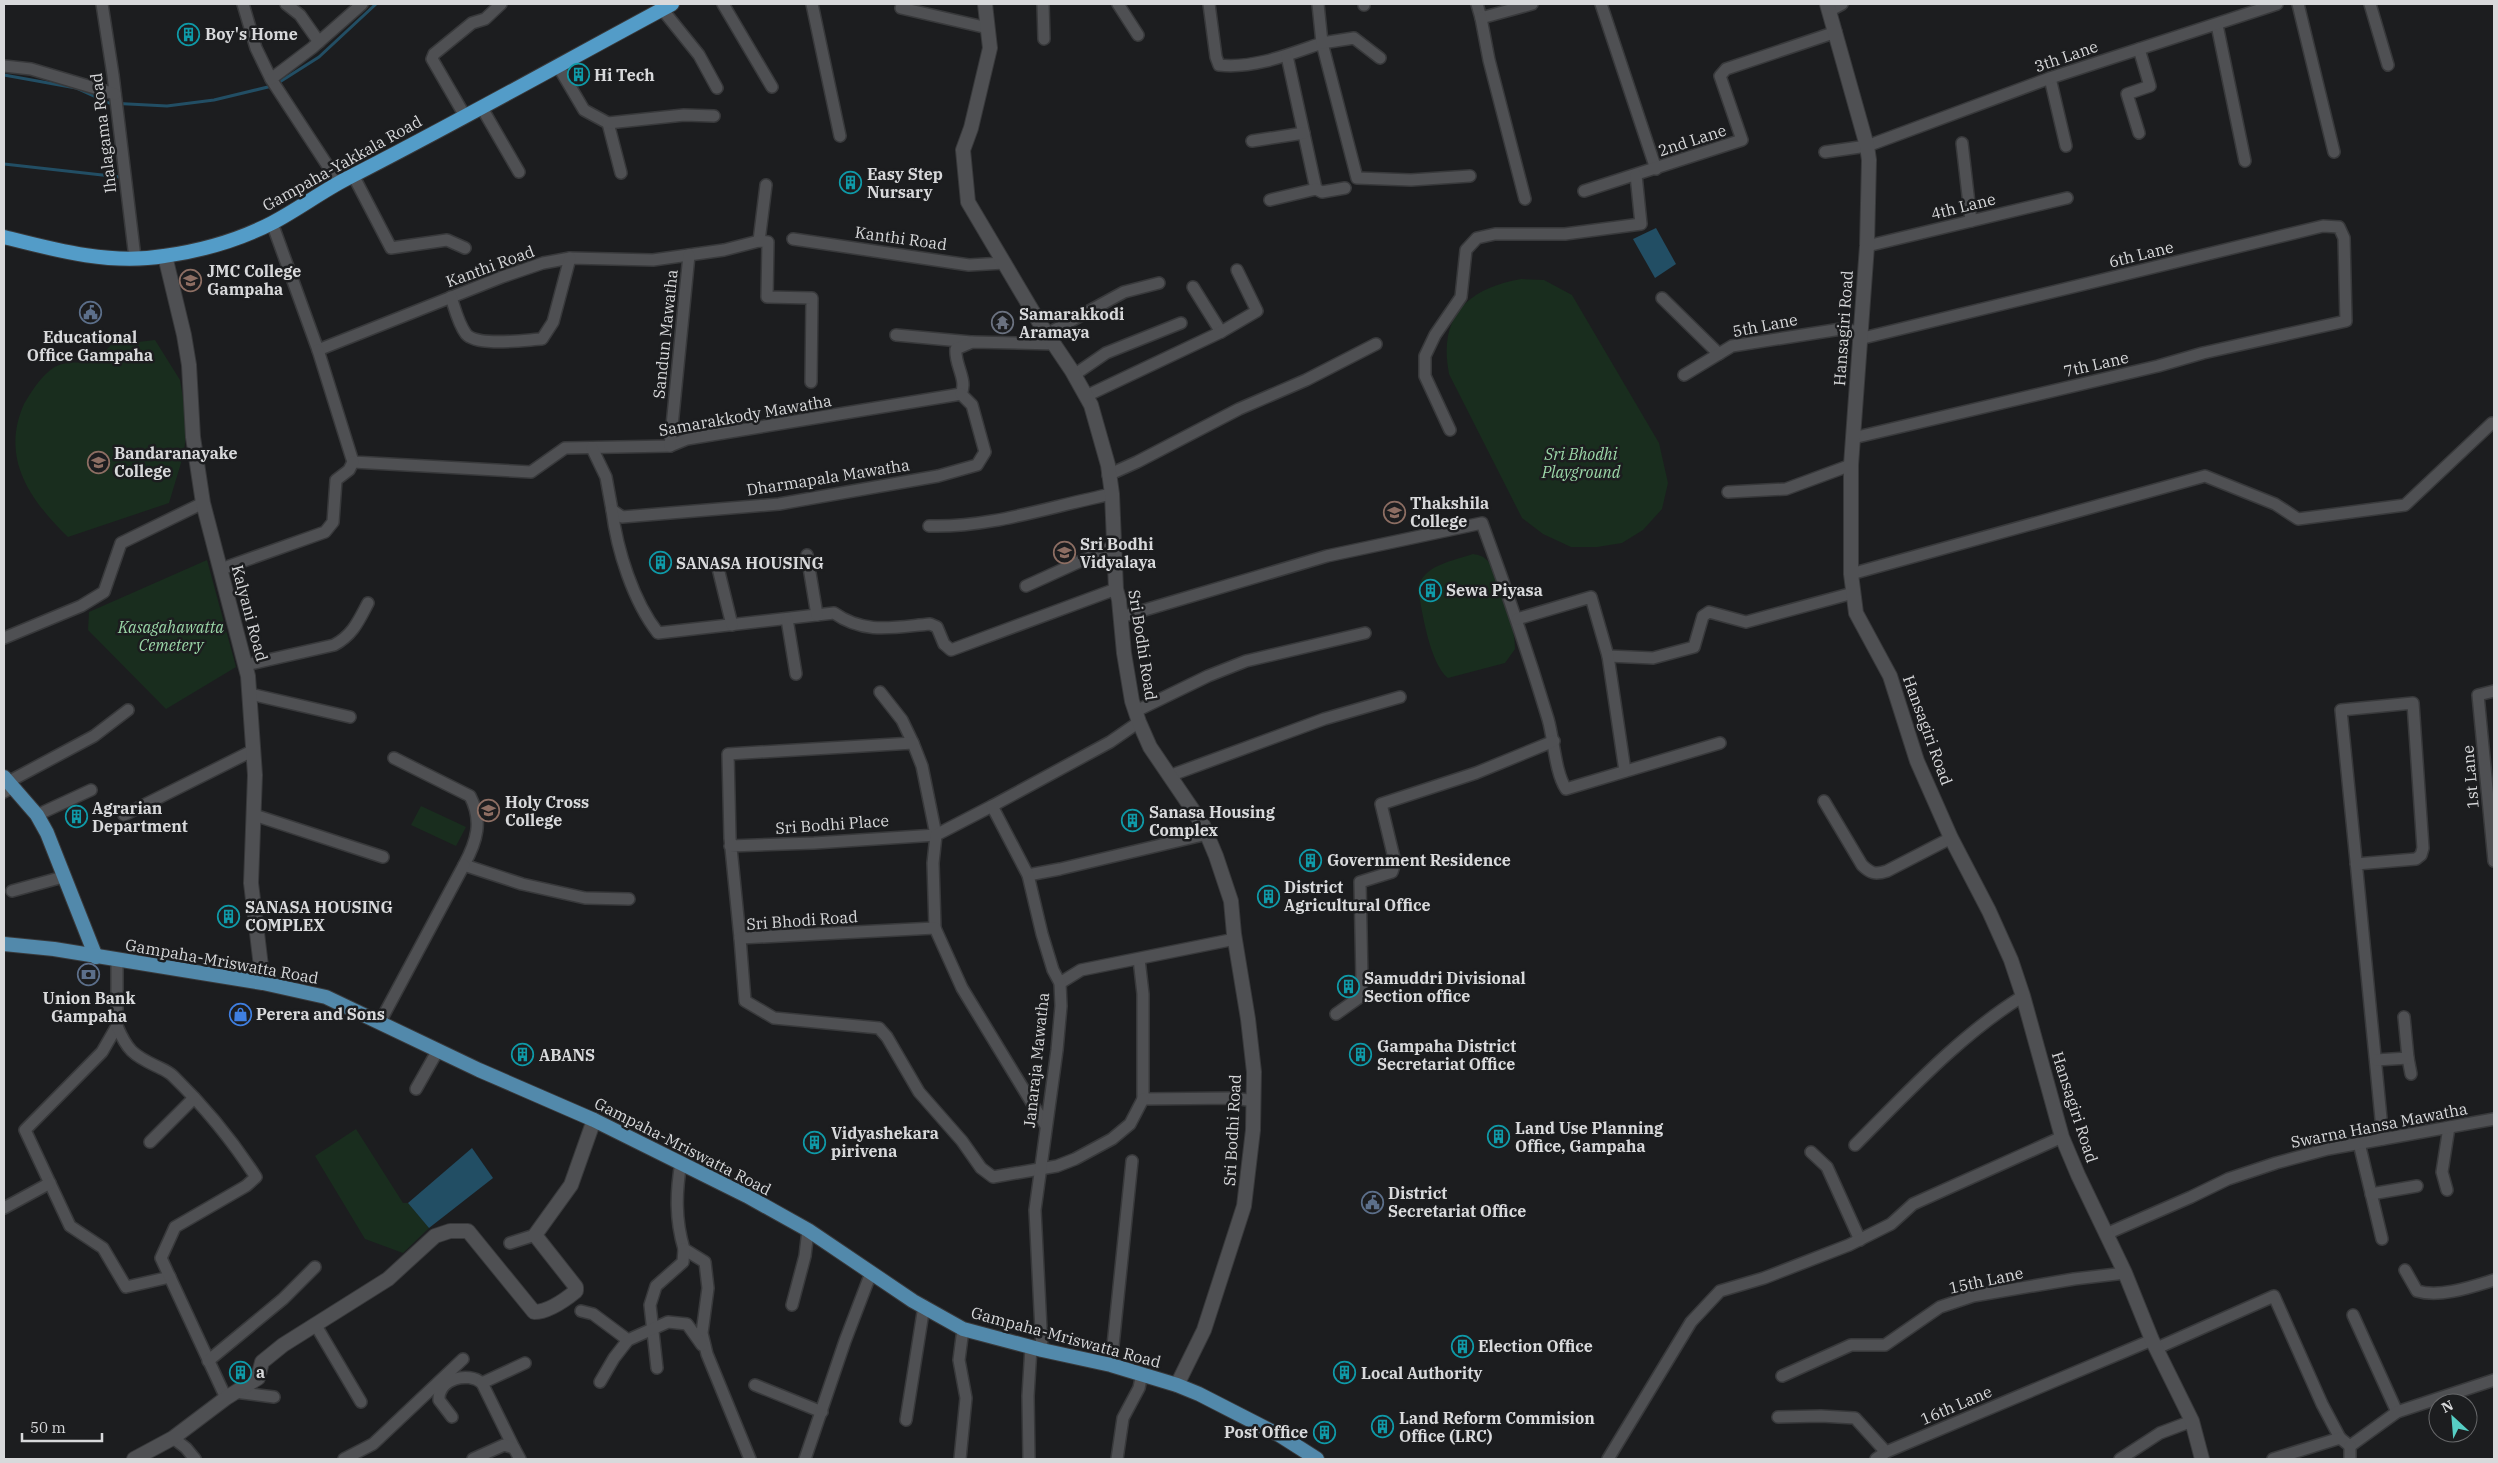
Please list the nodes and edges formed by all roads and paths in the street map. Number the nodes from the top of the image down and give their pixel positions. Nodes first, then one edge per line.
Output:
1 (102, 4) edge
2 (243, 4) edge
3 (286, 4) edge
4 (362, 4) edge
5 (501, 4) edge
6 (723, 4) edge
7 (812, 4) edge
8 (933, 4) edge
9 (985, 4) edge
10 (1043, 4) edge
11 (1118, 4) edge
12 (1209, 4) edge
13 (1318, 4) edge
14 (1477, 4) edge
15 (1532, 4) edge
16 (1601, 4) edge
17 (1842, 4) edge
18 (2277, 4) edge
19 (2298, 4) edge
20 (2370, 4) edge
21 (667, 7) edge
22 (1828, 7) edge
23 (901, 8) dead end
24 (934, 16) junction
25 (1481, 18) junction
26 (2217, 25) junction
27 (988, 28) junction
28 (1836, 32) junction
29 (1138, 35) dead end
30 (1044, 39) dead end
31 (319, 42) junction
32 (1322, 43) junction
33 (2139, 49) junction
34 (1287, 56) junction
35 (1380, 58) dead end
36 (2388, 65) dead end
37 (4, 66) edge
38 (558, 66) junction
39 (2050, 78) junction
40 (271, 79) junction
41 (772, 87) dead end
42 (717, 88) dead end
43 (115, 94) junction
44 (482, 108) junction
45 (465, 116) junction
46 (714, 116) dead end
47 (608, 123) junction
48 (1304, 133) junction
49 (2139, 133) dead end
50 (840, 136) dead end
51 (1252, 141) dead end
52 (1962, 143) dead end
53 (1867, 146) junction
54 (2066, 146) dead end
55 (1825, 152) dead end
56 (2334, 152) dead end
57 (2245, 161) dead end
58 (1656, 169) junction
59 (519, 172) dead end
60 (621, 173) dead end
61 (353, 175) junction
62 (1636, 175) junction
63 (1470, 176) dead end
64 (339, 183) junction
65 (766, 185) dead end
66 (1345, 188) dead end
67 (1316, 189) junction
68 (1584, 191) dead end
69 (2067, 198) dead end
70 (1524, 199) dead end
71 (1270, 200) dead end
72 (1971, 221) junction
73 (272, 223) junction
74 (4, 238) edge
75 (793, 238) dead end
76 (759, 241) junction
77 (1867, 246) junction
78 (465, 248) dead end
79 (689, 255) junction
80 (165, 256) junction
81 (135, 258) junction
82 (570, 258) junction
83 (1004, 263) junction
84 (1237, 270) dead end
85 (1159, 283) dead end
86 (1193, 287) dead end
87 (451, 297) junction
88 (1662, 298) dead end
89 (2346, 320) joint
90 (1180, 323) dead end
91 (1221, 332) junction
92 (896, 335) dead end
93 (1859, 336) junction
94 (1051, 339) junction
95 (972, 342) junction
96 (1376, 344) dead end
97 (318, 350) junction
98 (1718, 354) junction
99 (1074, 374) junction
100 (1684, 376) dead end
101 (811, 382) dead end
102 (961, 394) junction
103 (1086, 396) junction
104 (2492, 423) dead end
105 (1450, 430) dead end
106 (1853, 438) junction
107 (670, 446) junction
108 (592, 448) junction
109 (353, 462) junction
110 (1851, 465) junction
111 (1108, 475) junction
112 (1728, 492) dead end
113 (1112, 494) junction
114 (203, 503) junction
115 (612, 510) junction
116 (929, 526) dead end
117 (1114, 546) junction
118 (808, 555) dead end
119 (718, 564) dead end
120 (221, 569) junction
121 (1851, 574) junction
122 (1026, 586) dead end
123 (1116, 589) junction
124 (1853, 593) junction
125 (368, 603) dead end
126 (817, 615) junction
127 (1121, 617) junction
128 (787, 619) junction
129 (1517, 619) junction
130 (732, 625) junction
131 (1365, 633) dead end
132 (4, 638) edge
133 (1608, 656) junction
134 (246, 665) junction
135 (796, 674) dead end
136 (2494, 691) edge
137 (880, 692) dead end
138 (250, 694) junction
139 (1400, 697) dead end
140 (128, 710) dead end
141 (1137, 716) junction
142 (350, 717) dead end
143 (1554, 741) junction
144 (913, 743) junction
145 (1720, 743) dead end
146 (254, 750) junction
147 (394, 758) dead end
148 (1625, 771) junction
149 (1169, 776) junction
150 (7, 784) edge
151 (91, 790) dead end
152 (1824, 800) dead end
153 (992, 806) junction
154 (37, 815) junction
155 (124, 815) dead end
156 (254, 815) junction
157 (1207, 834) junction
158 (936, 835) junction
159 (1951, 838) junction
160 (730, 846) junction
161 (383, 858) dead end
162 (2494, 861) edge
163 (2356, 864) junction
164 (464, 865) junction
165 (1028, 874) junction
166 (64, 877) junction
167 (12, 891) dead end
168 (629, 899) dead end
169 (935, 928) junction
170 (740, 938) junction
171 (1234, 939) junction
172 (4, 944) edge
173 (96, 957) junction
174 (1139, 959) junction
175 (117, 960) junction
176 (263, 983) junction
177 (1060, 983) junction
178 (2024, 996) junction
179 (1336, 1014) dead end
180 (2404, 1017) dead end
181 (380, 1022) junction
182 (117, 1026) junction
183 (438, 1050) junction
184 (2408, 1058) junction
185 (2376, 1060) junction
186 (2411, 1074) dead end
187 (416, 1089) dead end
188 (194, 1098) junction
189 (1143, 1099) junction
190 (1254, 1101) junction
191 (2494, 1119) edge
192 (594, 1120) junction
193 (1046, 1126) junction
194 (2449, 1127) junction
195 (2062, 1137) junction
196 (2383, 1139) junction
197 (150, 1142) dead end
198 (2359, 1143) junction
199 (1855, 1145) dead end
200 (1811, 1152) dead end
201 (1132, 1161) dead end
202 (681, 1162) junction
203 (1039, 1170) junction
204 (50, 1182) junction
205 (2417, 1186) dead end
206 (2447, 1190) dead end
207 (2371, 1194) junction
208 (4, 1208) edge
209 (808, 1230) junction
210 (2106, 1234) junction
211 (535, 1235) junction
212 (2382, 1239) dead end
213 (1860, 1240) junction
214 (510, 1243) dead end
215 (684, 1249) junction
216 (315, 1267) dead end
217 (2405, 1270) dead end
218 (871, 1273) junction
219 (2125, 1273) junction
220 (170, 1277) junction
221 (2494, 1280) edge
222 (792, 1305) dead end
223 (924, 1306) junction
224 (581, 1311) dead end
225 (2353, 1315) dead end
226 (315, 1324) junction
227 (653, 1329) junction
228 (963, 1329) junction
229 (628, 1340) junction
230 (2155, 1344) junction
231 (1036, 1349) junction
232 (706, 1350) junction
233 (463, 1359) dead end
234 (208, 1361) junction
235 (525, 1362) dead end
236 (1111, 1366) junction
237 (657, 1368) dead end
238 (1142, 1374) junction
239 (1782, 1376) dead end
240 (2494, 1380) edge
241 (600, 1382) dead end
242 (482, 1383) junction
243 (754, 1385) dead end
244 (1177, 1385) junction
245 (231, 1395) junction
246 (274, 1397) dead end
247 (362, 1402) dead end
248 (822, 1412) junction
249 (2397, 1412) junction
250 (452, 1417) dead end
251 (1778, 1417) dead end
252 (906, 1420) dead end
253 (2192, 1421) junction
254 (173, 1438) junction
255 (2340, 1438) junction
256 (2350, 1446) junction
257 (514, 1448) junction
258 (1886, 1452) junction
259 (134, 1459) edge
260 (196, 1459) edge
261 (344, 1459) edge
262 (473, 1459) edge
263 (520, 1459) edge
264 (750, 1459) edge
265 (805, 1459) edge
266 (960, 1459) edge
267 (1030, 1459) edge
268 (1117, 1459) edge
269 (1317, 1459) edge
270 (1608, 1459) edge
271 (1876, 1459) edge
272 (2120, 1459) edge
273 (2202, 1459) edge
274 (2273, 1459) edge
275 (2350, 1459) edge

1 - 43 street, Ihalagama Road
2 - 40 street
3 - 31 street
4 - 31 street
5 - 45 street
6 - 41 street
7 - 50 street
8 - 24 street
9 - 27 street, Sri Bodhi Road
10 - 30 street
11 - 29 street
12 - 34 street
13 - 32 street
14 - 25 street
15 - 25 street
16 - 58 street
17 - 22 street
18 - 26 street, 3th Lane
19 - 56 street
20 - 36 street
21 - 38 highway, Gampaha-Yakkala Road
21 - 42 street
22 - 28 street, Hansagiri Road
23 - 24 street
24 - 27 street
25 - 70 street
26 - 33 street, 3th Lane
26 - 57 street
27 - 83 street, Sri Bodhi Road
28 - 53 street, Hansagiri Road
28 - 58 street, 2nd Lane
31 - 40 street
32 - 34 street
32 - 35 street
32 - 63 street
33 - 39 street, 3th Lane
33 - 49 street
34 - 48 street
37 - 43 street
38 - 44 highway, Gampaha-Yakkala Road
38 - 47 street
39 - 53 street, 3th Lane
39 - 54 street
40 - 64 street
43 - 81 street, Ihalagama Road
44 - 45 highway, Gampaha-Yakkala Road
44 - 59 street
45 - 61 highway, Gampaha-Yakkala Road
46 - 47 street
47 - 60 street
48 - 51 street
48 - 67 street
52 - 72 street
53 - 55 street, 3th Lane
53 - 77 street, Hansagiri Road
58 - 62 street, 2nd Lane
61 - 64 highway, Gampaha-Yakkala Road
61 - 78 street
62 - 68 street, 2nd Lane
62 - 105 street
64 - 73 highway, Gampaha-Yakkala Road
65 - 76 street
66 - 67 street
67 - 71 street
69 - 72 street, 4th Lane
72 - 77 street, 4th Lane
73 - 80 highway, Gampaha-Yakkala Road
73 - 97 street
74 - 81 highway, Gampaha-Yakkala Road
75 - 83 street, Kanthi Road
76 - 79 street, Kanthi Road
76 - 101 street
77 - 93 street, Hansagiri Road
79 - 82 street, Kanthi Road
79 - 107 street, Sandun Mawatha
80 - 81 highway, Gampaha-Yakkala Road
80 - 114 street, Kalyani Road
82 - 87 street, Kanthi Road
82 - 87 street
83 - 94 street, Sri Bodhi Road
84 - 91 street
85 - 94 street
86 - 91 street
87 - 97 street, Kanthi Road
88 - 98 street
89 - 93 street, 6th Lane
89 - 106 street, 7th Lane
90 - 99 street
91 - 103 street
92 - 95 street
93 - 98 street, 5th Lane
93 - 106 street, Hansagiri Road
94 - 95 street
94 - 99 street, Sri Bodhi Road
95 - 102 street
96 - 111 street
97 - 109 street
98 - 100 street, 5th Lane
99 - 103 street, Sri Bodhi Road
102 - 107 street, Samarakkody Mawatha
102 - 115 street, Dharmapala Mawatha
103 - 111 street, Sri Bodhi Road
104 - 121 street
106 - 110 street, Hansagiri Road
107 - 108 street, Samarakkody Mawatha
108 - 109 street, Samarakkody Mawatha
108 - 115 street
109 - 120 street
110 - 112 street
110 - 121 street, Hansagiri Road
111 - 113 street, Sri Bodhi Road
113 - 116 street
113 - 117 street, Sri Bodhi Road
114 - 120 street, Kalyani Road
114 - 132 street
115 - 130 street
117 - 122 street
117 - 123 street, Sri Bodhi Road
118 - 126 street
119 - 130 street
120 - 134 street, Kalyani Road
121 - 124 street, Hansagiri Road
123 - 126 street
123 - 127 street, Sri Bodhi Road
124 - 133 street
124 - 159 street, Hansagiri Road
125 - 134 street
126 - 128 street
127 - 129 street
127 - 141 street, Sri Bodhi Road
128 - 130 street
128 - 135 street
129 - 133 street
129 - 143 street
131 - 141 street
133 - 148 street
134 - 138 street, Kalyani Road
136 - 162 street, 1st Lane
137 - 144 street
138 - 142 street
138 - 146 street, Kalyani Road
139 - 149 street
140 - 150 street
141 - 149 street, Sri Bodhi Road
141 - 153 street
143 - 148 street
143 - 179 street
144 - 158 street
144 - 160 street
145 - 148 street
146 - 155 street
146 - 156 street, Kalyani Road
147 - 164 street
149 - 157 street, Sri Bodhi Road
150 - 154 main road
151 - 154 street
152 - 159 street
153 - 158 street
153 - 165 street, Janaraja Mawatha
154 - 166 main road
156 - 161 street
156 - 176 street, Kalyani Road
157 - 165 street
157 - 171 street, Sri Bodhi Road
158 - 160 street, Sri Bodhi Place
158 - 169 street
159 - 178 street, Hansagiri Road
160 - 170 street
163 - 163 street
163 - 185 street
164 - 168 street
164 - 181 street
165 - 177 street, Janaraja Mawatha
166 - 167 street
166 - 173 main road
169 - 170 street, Sri Bhodi Road
169 - 193 street
170 - 203 street, Sri Bhodi Road
171 - 174 street
171 - 190 street, Sri Bodhi Road
172 - 173 main road, Gampaha-Mriswatta Road
173 - 175 main road, Gampaha-Mriswatta Road
174 - 177 street
174 - 189 street, Sri Bhodi Road
175 - 176 main road, Gampaha-Mriswatta Road
175 - 182 street
176 - 181 main road, Gampaha-Mriswatta Road
177 - 193 street, Janaraja Mawatha
178 - 195 street, Hansagiri Road
178 - 199 street
180 - 184 street
181 - 183 main road, Gampaha-Mriswatta Road
182 - 188 street
182 - 204 street
183 - 187 street
183 - 192 main road, Gampaha-Mriswatta Road
184 - 185 street
184 - 186 street
185 - 196 street
188 - 197 street
188 - 220 street
189 - 190 street
189 - 203 street, Sri Bhodi Road
190 - 244 street, Sri Bodhi Road
191 - 194 street, Swarna Hansa Mawatha
192 - 202 main road, Gampaha-Mriswatta Road
192 - 211 street
193 - 203 street, Janaraja Mawatha
194 - 196 street, Swarna Hansa Mawatha
194 - 206 street
195 - 210 street, Hansagiri Road
195 - 213 street
196 - 198 street, Swarna Hansa Mawatha
198 - 207 street
198 - 210 street, Swarna Hansa Mawatha
200 - 213 street
201 - 236 street
202 - 209 main road, Gampaha-Mriswatta Road
202 - 215 street
203 - 231 street, Janaraja Mawatha
204 - 208 street
204 - 220 street
205 - 207 street
207 - 212 street
209 - 218 main road, Gampaha-Mriswatta Road
209 - 222 street
210 - 219 street, Hansagiri Road
211 - 214 street
211 - 226 street
213 - 270 street
215 - 227 street
215 - 232 street
216 - 234 street
217 - 221 street
218 - 223 main road, Gampaha-Mriswatta Road
218 - 248 street
219 - 230 street, Hansagiri Road
219 - 239 street, 15th Lane
220 - 234 street
223 - 228 main road, Gampaha-Mriswatta Road
223 - 252 street
224 - 229 street
225 - 249 street
226 - 245 street
226 - 247 street
227 - 229 street
227 - 232 street
227 - 237 street
228 - 231 main road, Gampaha-Mriswatta Road
228 - 266 street
229 - 241 street
230 - 253 street, Hansagiri Road
230 - 255 street, 16th Lane
230 - 258 street, 16th Lane
231 - 236 main road, Gampaha-Mriswatta Road
231 - 267 street, Janaraja Mawatha
232 - 264 street
233 - 261 street
234 - 245 street
235 - 242 street
236 - 238 main road, Gampaha-Mriswatta Road
238 - 244 main road, Gampaha-Mriswatta Road
238 - 268 street
240 - 249 street
242 - 250 street
242 - 257 street
243 - 248 street
244 - 269 main road, Gampaha-Mriswatta Road
245 - 246 street
245 - 254 street
248 - 265 street
249 - 256 street
251 - 258 street
253 - 272 street
253 - 273 street, Hansagiri Road
254 - 259 street
254 - 260 street
255 - 256 street
255 - 274 street
256 - 275 street
257 - 262 street
257 - 263 street
258 - 271 street, 16th Lane

